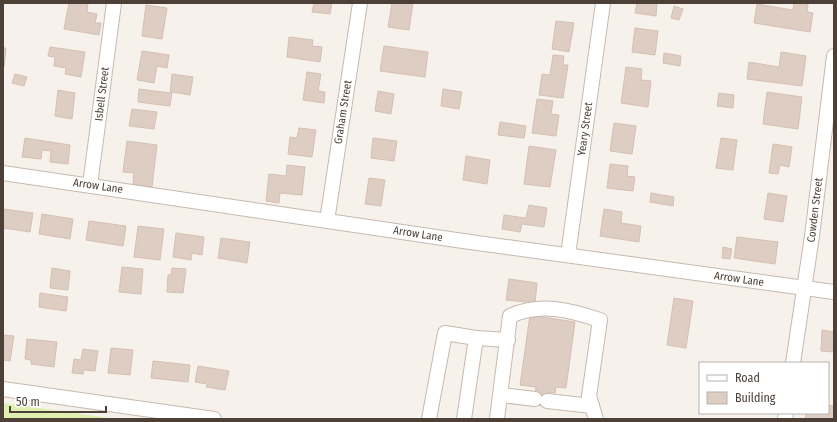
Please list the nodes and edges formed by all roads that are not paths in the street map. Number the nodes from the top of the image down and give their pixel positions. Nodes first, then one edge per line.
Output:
1 (114, 3) edge
2 (360, 3) edge
3 (603, 3) edge
4 (834, 56) edge
5 (3, 173) edge
6 (90, 185) junction
7 (326, 220) junction
8 (568, 255) junction
9 (805, 288) junction
10 (834, 292) edge
11 (476, 338) junction
12 (508, 340) junction
13 (793, 362) edge
14 (3, 389) edge
15 (501, 395) junction
16 (594, 413) edge
17 (501, 418) edge
18 (214, 419) edge
19 (429, 419) edge
20 (464, 419) edge

1 - 6 street, Isbell Street
2 - 7 street, Graham Street
3 - 8 street, Yeary Street
4 - 9 street, Cowden Street
5 - 6 street, Arrow Lane
6 - 7 street, Arrow Lane
7 - 8 street, Arrow Lane
8 - 9 street, Arrow Lane
9 - 10 street, Arrow Lane
9 - 13 street, Cowden Street
11 - 12 street
11 - 19 street
11 - 20 street
12 - 15 street
12 - 16 street
14 - 18 street
15 - 16 street
15 - 17 street

